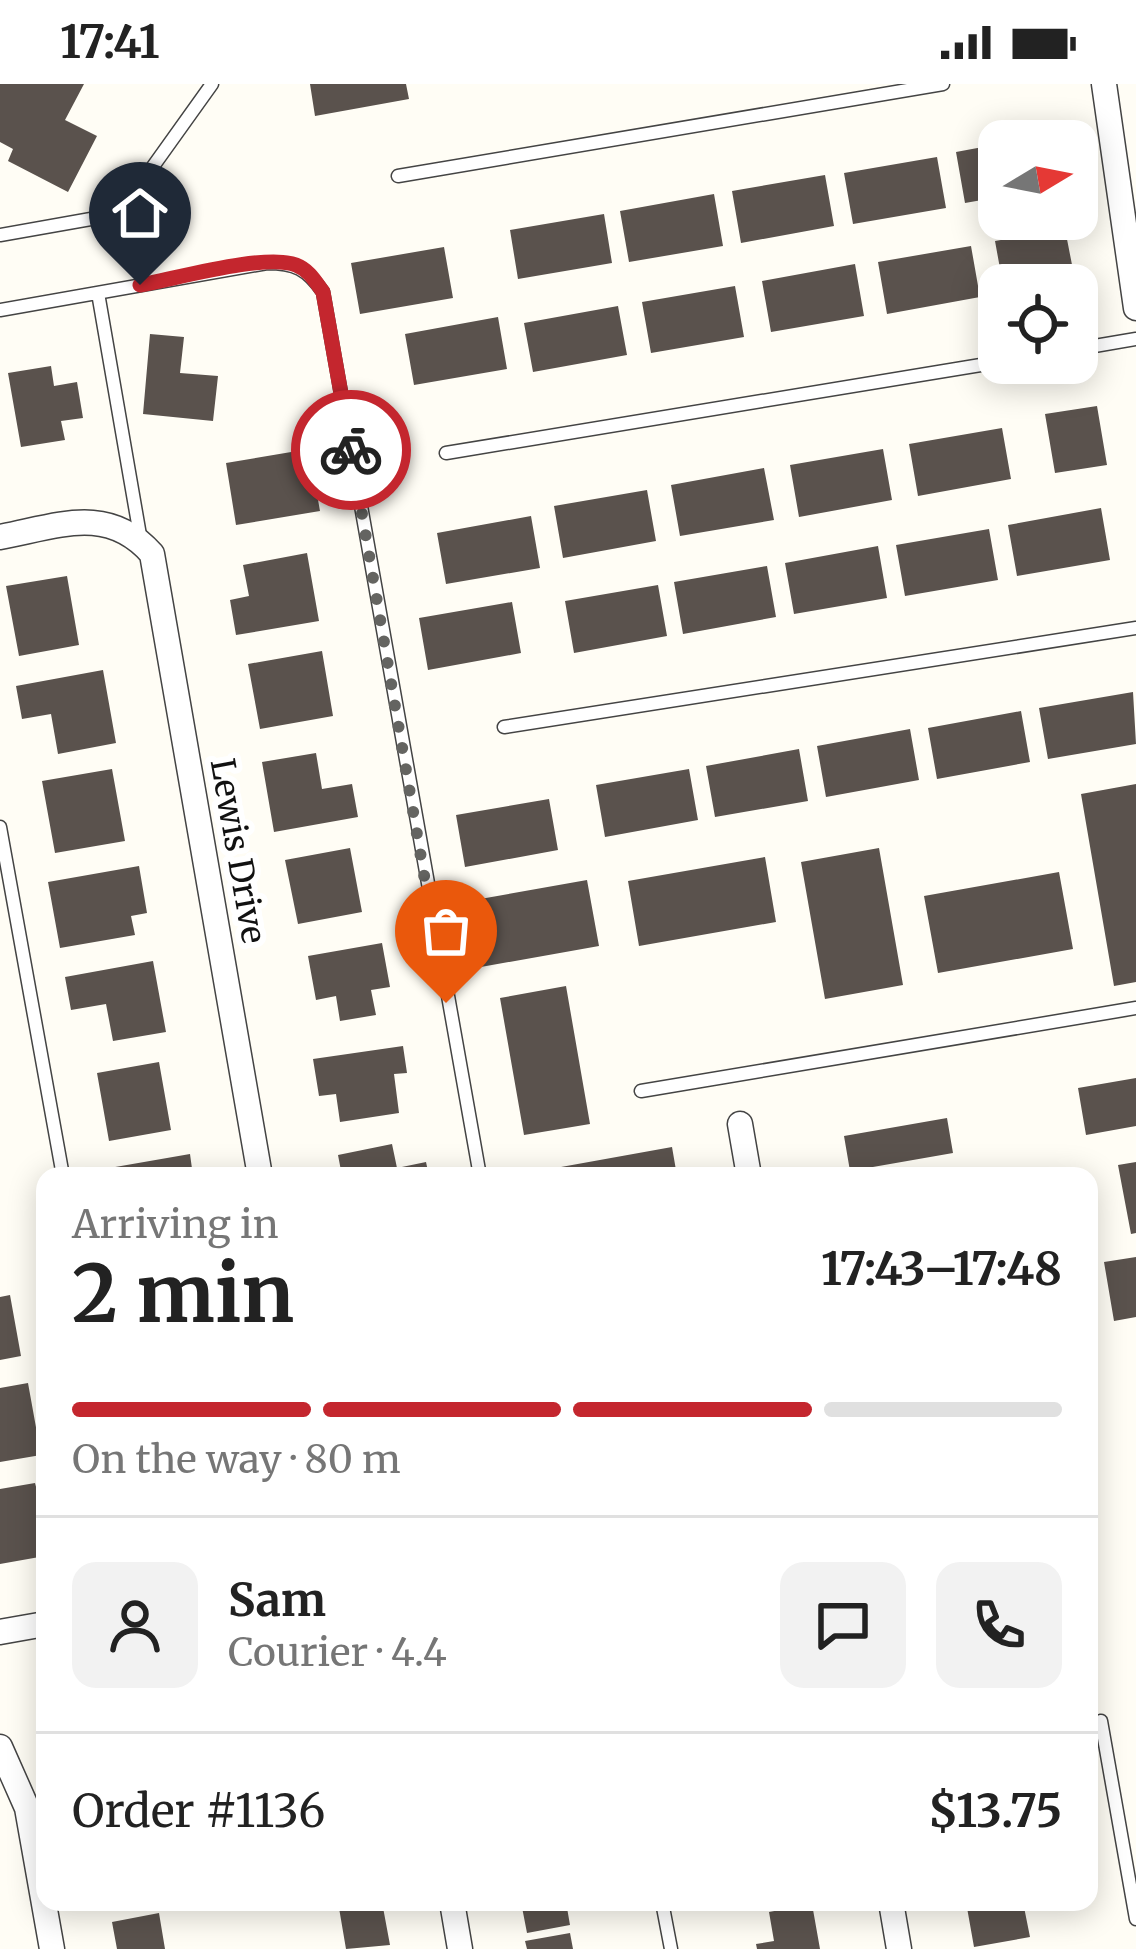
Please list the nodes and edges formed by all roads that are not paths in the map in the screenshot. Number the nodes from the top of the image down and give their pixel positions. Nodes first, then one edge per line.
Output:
1 (212, 84) edge
2 (943, 84) edge
3 (1104, 84) edge
4 (398, 176) dead end
5 (0, 235) edge
6 (98, 293) junction
7 (1136, 308) edge
8 (0, 310) edge
9 (1136, 339) edge
10 (1098, 345) edge
11 (978, 365) edge
12 (446, 453) dead end
13 (0, 537) edge
14 (141, 542) junction
15 (1136, 628) edge
16 (504, 727) dead end
17 (0, 827) edge
18 (1136, 1008) edge
19 (641, 1091) dead end
20 (740, 1124) dead end
21 (61, 1167) edge
22 (258, 1167) edge
23 (479, 1167) edge
24 (747, 1167) edge
25 (36, 1626) edge
26 (0, 1632) edge
27 (1101, 1721) dead end
28 (0, 1747) edge
29 (36, 1859) edge
30 (45, 1911) edge
31 (454, 1911) edge
32 (664, 1911) edge
33 (893, 1911) edge
34 (1136, 1919) edge
35 (52, 1949) edge
36 (460, 1949) edge
37 (670, 1949) edge
38 (899, 1949) edge

1 - 5 lane
2 - 4 lane
3 - 7 street
6 - 8 lane
6 - 14 lane
6 - 23 lane
9 - 10 lane
11 - 12 lane
13 - 14 street
14 - 22 street, Lewis Drive
15 - 16 lane
17 - 21 lane
18 - 19 lane
20 - 24 street
25 - 26 street
27 - 34 lane
28 - 29 street
30 - 35 street
31 - 36 street
32 - 37 lane
33 - 38 street

